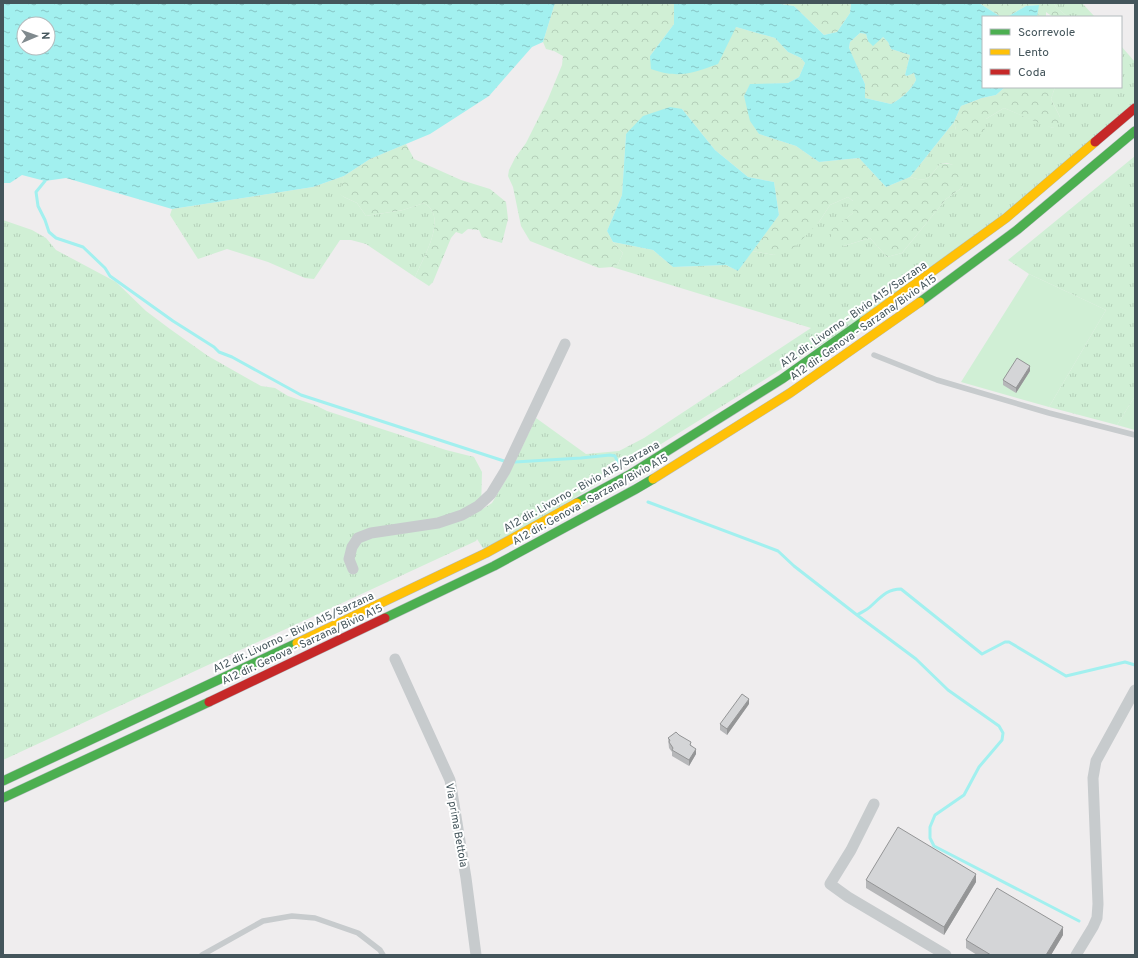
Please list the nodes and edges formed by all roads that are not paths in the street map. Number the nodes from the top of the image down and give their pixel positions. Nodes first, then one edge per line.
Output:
1 (1135, 108) edge
2 (1135, 131) edge
3 (565, 344) dead end
4 (874, 355) dead end
5 (1135, 435) edge
6 (352, 569) dead end
7 (395, 659) dead end
8 (1135, 690) edge
9 (3, 781) edge
10 (3, 798) edge
11 (874, 804) dead end
12 (202, 955) edge
13 (384, 955) edge
14 (476, 955) edge
15 (946, 955) edge
16 (1076, 955) edge

1 - 9 highway, A12 dir. Livorno - Bivio A15/Sarzana
2 - 10 highway, A12 dir. Genova - Sarzana/Bivio A15
3 - 6 street
4 - 5 lane
7 - 14 street, Via prima Bettola
8 - 16 street
11 - 15 street
12 - 13 lane

